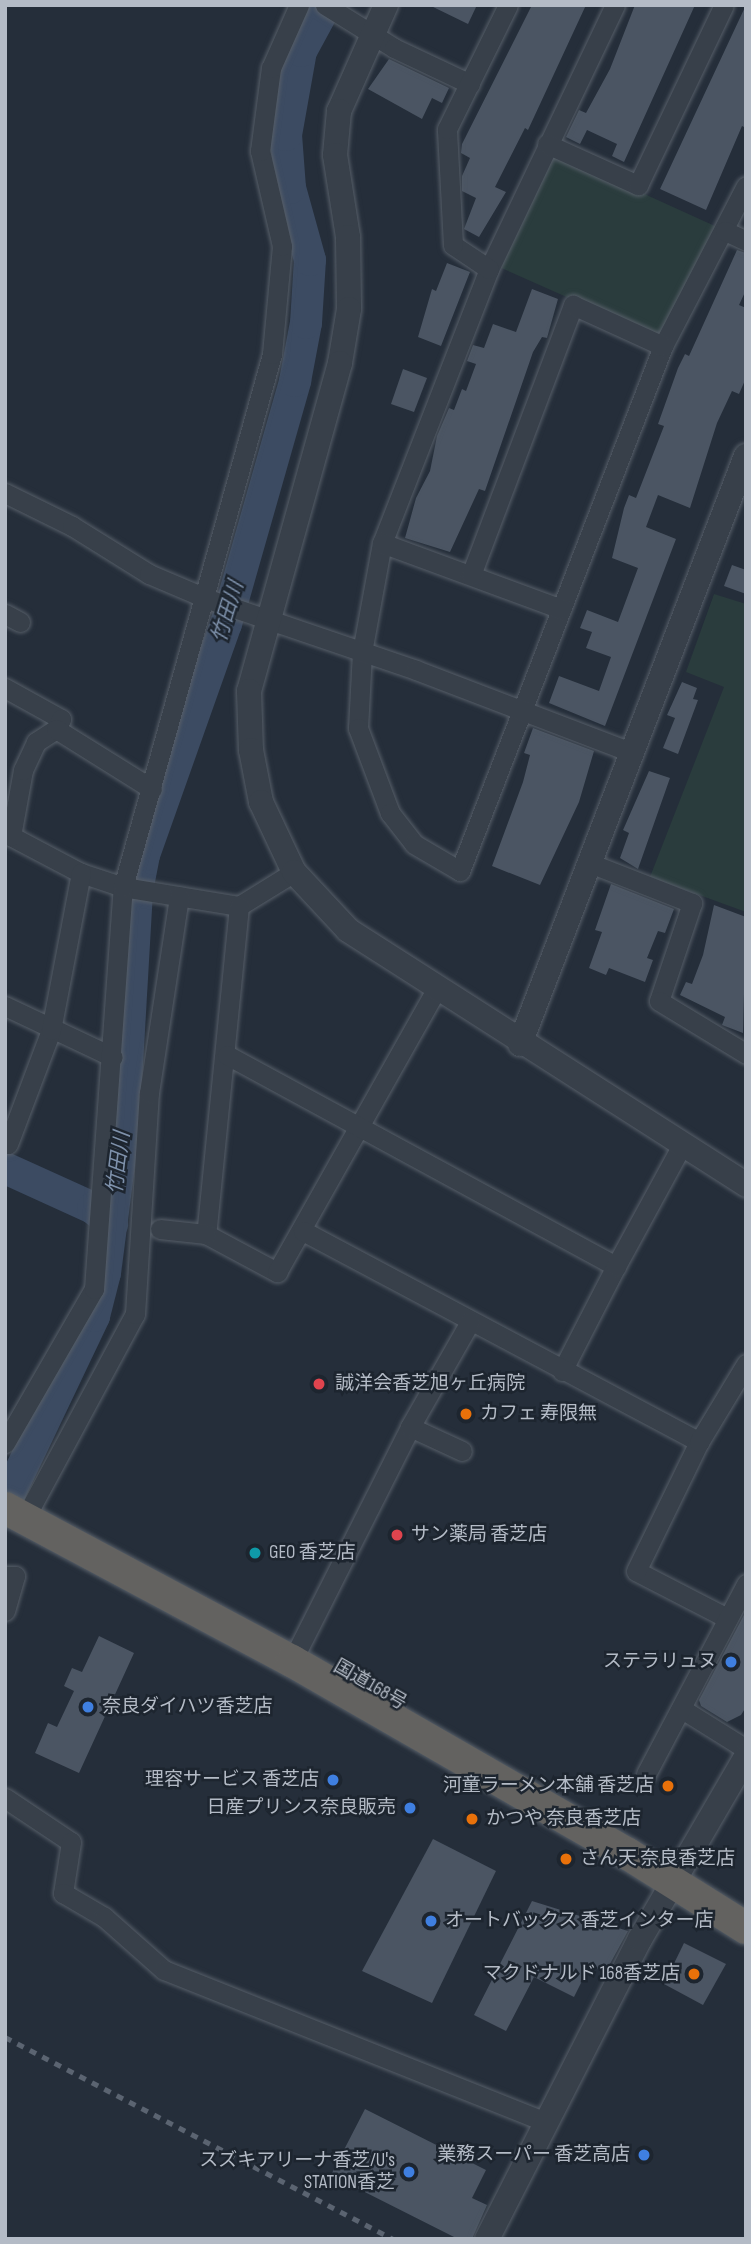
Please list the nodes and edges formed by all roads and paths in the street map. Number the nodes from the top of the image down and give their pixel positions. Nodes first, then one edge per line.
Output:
1 (299, 5) edge
2 (325, 5) edge
3 (386, 5) edge
4 (508, 5) edge
5 (615, 5) edge
6 (724, 5) edge
7 (371, 34) junction
8 (470, 84) junction
9 (547, 144) junction
10 (746, 186) edge
11 (725, 232) junction
12 (746, 241) edge
13 (489, 269) junction
14 (663, 346) junction
15 (746, 456) edge
16 (5, 493) edge
17 (737, 499) edge
18 (382, 542) junction
19 (471, 575) junction
20 (204, 597) junction
21 (561, 609) junction
22 (257, 615) junction
23 (362, 652) junction
24 (5, 688) edge
25 (522, 709) junction
26 (56, 729) junction
27 (628, 751) junction
28 (152, 789) junction
29 (8, 835) edge
30 (587, 862) junction
31 (294, 872) junction
32 (81, 873) junction
33 (126, 888) junction
34 (175, 894) junction
35 (239, 906) junction
36 (436, 990) junction
37 (5, 1006) edge
38 (51, 1030) junction
39 (520, 1044) junction
40 (746, 1054) edge
41 (227, 1055) junction
42 (113, 1057) junction
43 (357, 1126) junction
44 (8, 1144) dead end
45 (682, 1145) junction
46 (746, 1185) edge
47 (160, 1229) dead end
48 (303, 1231) junction
49 (206, 1234) junction
50 (616, 1266) junction
51 (470, 1322) junction
52 (746, 1364) edge
53 (562, 1371) junction
54 (410, 1427) junction
55 (699, 1442) junction
56 (5, 1443) edge
57 (462, 1451) dead end
58 (23, 1517) edge
59 (5, 1576) edge
60 (746, 1584) edge
61 (5, 1611) edge
62 (727, 1618) junction
63 (296, 1653) junction
64 (682, 1709) junction
65 (746, 1749) edge
66 (746, 1757) edge
67 (646, 1774) dead end
68 (5, 1798) edge
69 (676, 1882) junction
70 (746, 1928) edge
71 (548, 2123) junction
72 (487, 2239) edge

1 - 20 street
2 - 7 street
3 - 7 street
4 - 8 street
5 - 9 street
6 - 9 street
7 - 8 street
7 - 22 street
8 - 13 street
9 - 13 street
10 - 11 street
11 - 12 street
11 - 14 street
13 - 18 street
14 - 19 street
14 - 21 street
15 - 17 street
16 - 20 street
17 - 27 street
18 - 19 street
18 - 23 street
19 - 21 street
20 - 22 street
20 - 28 street
21 - 25 street
22 - 23 street
22 - 31 street
23 - 25 street
23 - 25 street
24 - 26 street
25 - 27 street
26 - 28 street
26 - 29 street
27 - 30 street
28 - 33 street
29 - 32 street
30 - 39 street
30 - 40 street
31 - 35 street
31 - 36 street
32 - 33 street
32 - 38 street
33 - 34 street
33 - 42 street
34 - 35 street
34 - 58 street
35 - 41 street
36 - 39 street
36 - 43 street
37 - 38 street
38 - 42 street
38 - 44 street
39 - 45 street
41 - 43 street
41 - 49 street
42 - 56 street
43 - 48 street
43 - 50 street
45 - 46 street
45 - 50 street
47 - 49 street
48 - 49 street
48 - 51 street
50 - 53 street
51 - 53 street
51 - 54 street
52 - 55 street
53 - 55 street
54 - 57 street
54 - 63 street
55 - 62 street
58 - 63 highway, 国道168号
59 - 61 street
60 - 62 street
62 - 64 street
63 - 69 highway, 国道168号
64 - 65 street
64 - 67 street
66 - 69 street
68 - 71 street
69 - 70 highway, 国道168号
69 - 71 street
71 - 72 street

